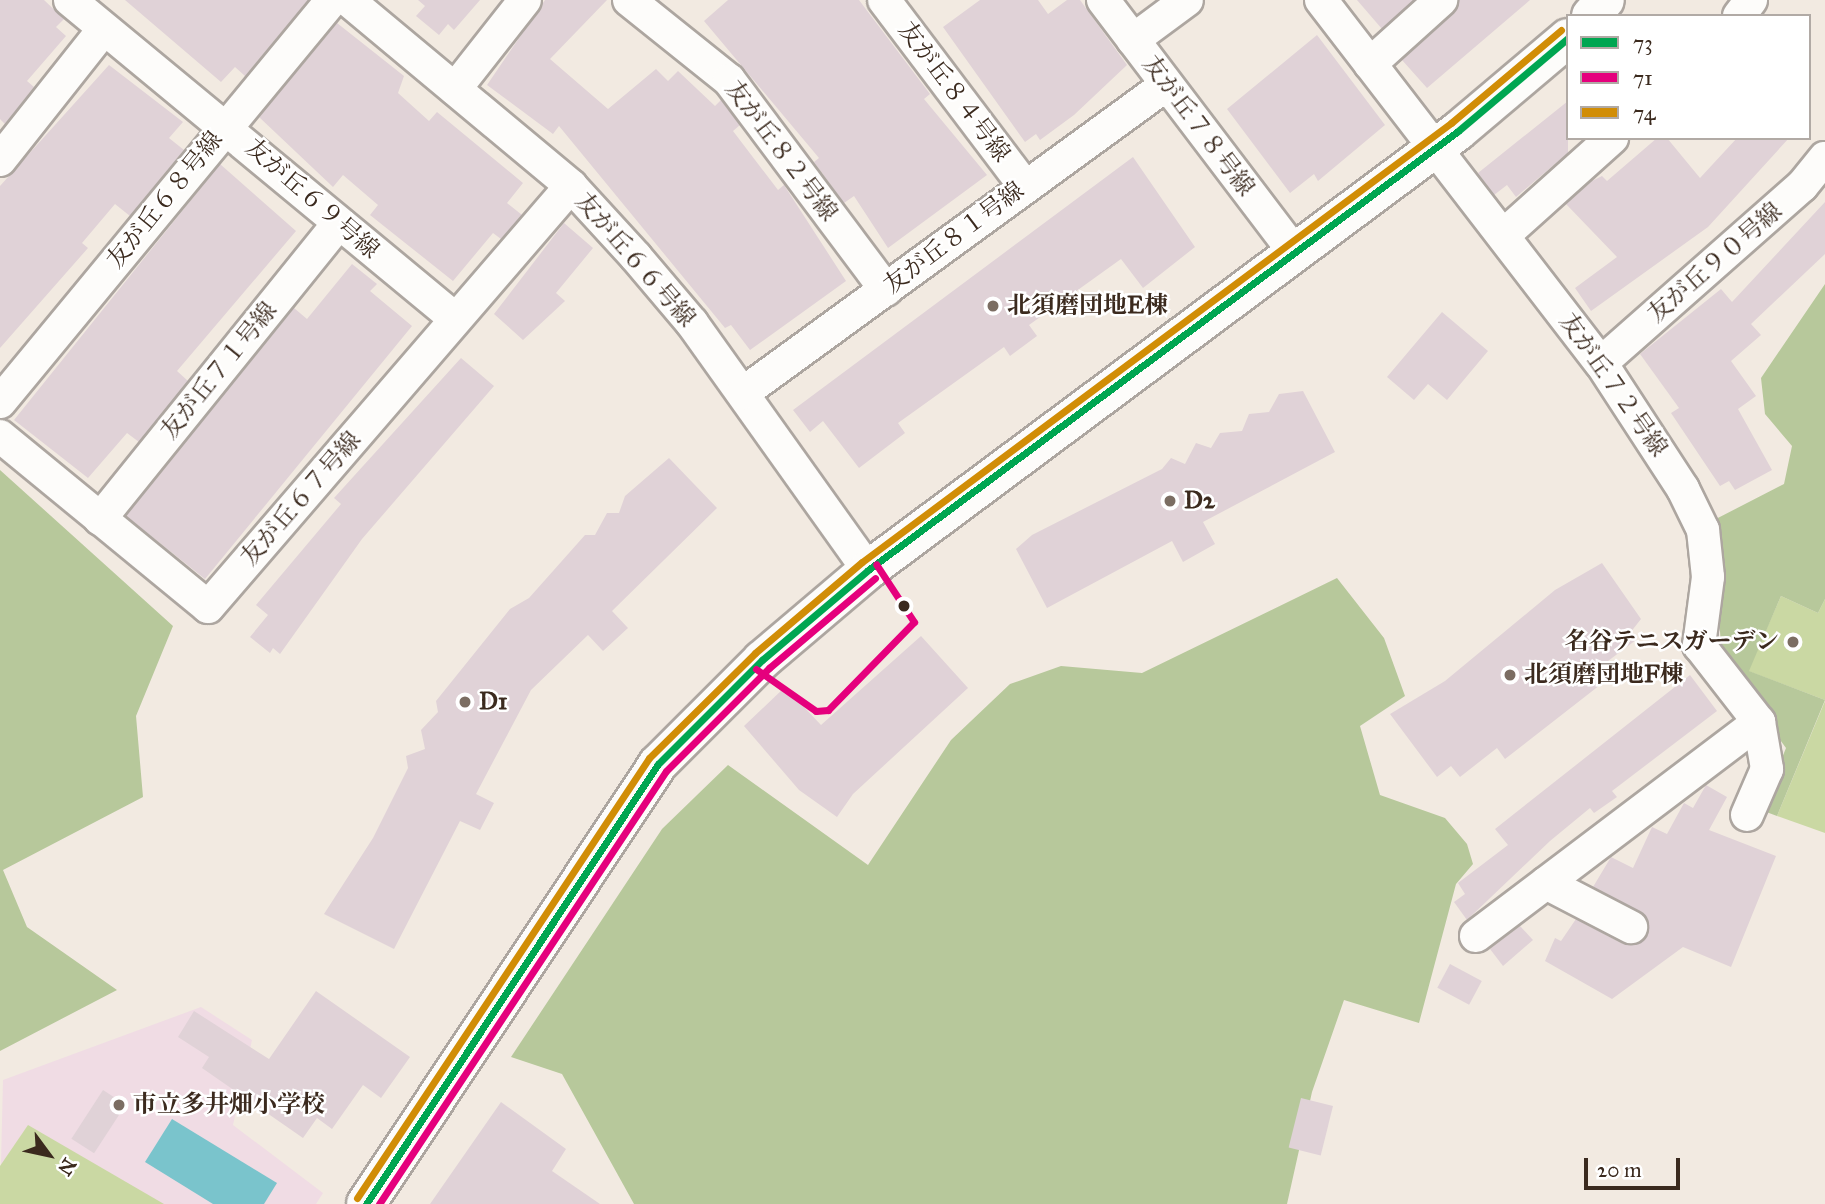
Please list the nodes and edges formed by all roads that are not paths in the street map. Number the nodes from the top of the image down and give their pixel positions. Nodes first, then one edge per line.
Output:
1 (70, 0) edge
2 (332, 0) edge
3 (348, 0) edge
4 (525, 0) edge
5 (629, 0) edge
6 (884, 0) edge
7 (1103, 0) edge
8 (1187, 0) edge
9 (1321, 0) edge
10 (1441, 0) edge
11 (1605, 0) edge
12 (1593, 14) edge
13 (103, 30) junction
14 (1133, 40) junction
15 (1566, 40) edge
16 (1370, 64) junction
17 (1166, 85) junction
18 (455, 89) junction
19 (225, 125) junction
20 (1610, 140) edge
21 (1433, 149) junction
22 (1825, 158) edge
23 (0, 160) edge
24 (1024, 185) junction
25 (571, 186) junction
26 (338, 223) junction
27 (1505, 233) junction
28 (1294, 251) junction
29 (886, 290) junction
30 (455, 319) junction
31 (1601, 363) junction
32 (743, 393) junction
33 (0, 402) edge
34 (0, 436) edge
35 (100, 519) junction
36 (868, 570) junction
37 (1759, 722) junction
38 (1747, 815) dead end
39 (1546, 883) junction
40 (1631, 927) dead end
41 (1476, 936) dead end
42 (366, 1204) edge

1 - 13 street, 友が丘６９号線
2 - 19 street, 友が丘６８号線
3 - 18 street, 友が丘６６号線
4 - 18 street
5 - 29 street, 友が丘８２号線
6 - 24 street, 友が丘８４号線
7 - 14 street, 友が丘７８号線
8 - 14 street
9 - 16 street, 友が丘７２号線
10 - 16 street
11 - 12 street
13 - 19 street, 友が丘６９号線
13 - 23 street
14 - 17 street, 友が丘７８号線
15 - 21 street
16 - 21 street, 友が丘７２号線
17 - 24 street, 友が丘８１号線
17 - 28 street, 友が丘７８号線
18 - 25 street, 友が丘６６号線
19 - 26 street, 友が丘６９号線
19 - 33 street, 友が丘６８号線
20 - 27 street
21 - 27 street, 友が丘７２号線
21 - 28 street
22 - 31 street, 友が丘９０号線
24 - 29 street, 友が丘８１号線
25 - 30 street, 友が丘６７号線
25 - 32 street, 友が丘６６号線
26 - 30 street, 友が丘６９号線
26 - 35 street, 友が丘７１号線
27 - 31 street, 友が丘７２号線
28 - 36 street
29 - 32 street, 友が丘８１号線
30 - 35 street, 友が丘６７号線
31 - 37 street, 友が丘７２号線
32 - 36 street, 友が丘６６号線
34 - 35 street, 友が丘６７号線
36 - 42 street
37 - 38 street, 友が丘７２号線
37 - 39 street
39 - 40 street
39 - 41 street

